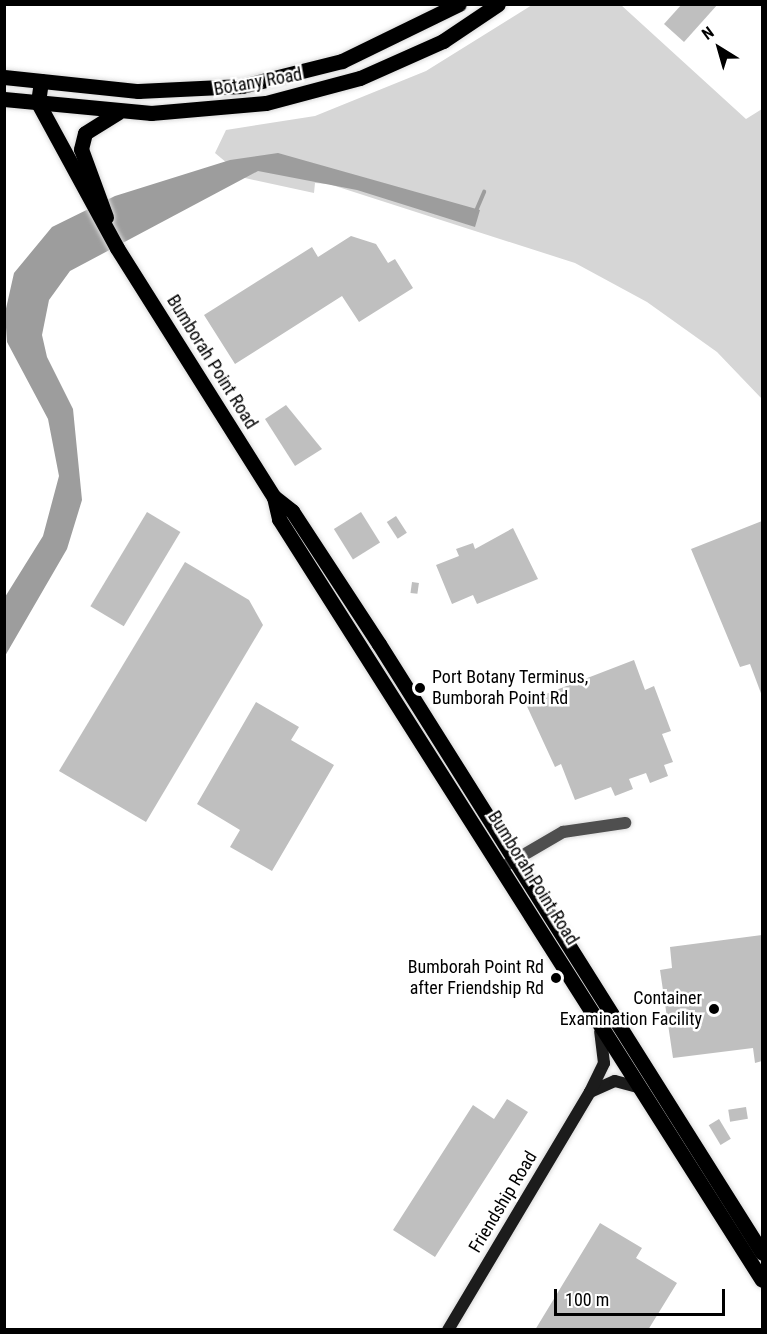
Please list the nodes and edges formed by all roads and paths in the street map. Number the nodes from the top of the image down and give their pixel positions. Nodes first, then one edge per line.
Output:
1 (459, 4) edge
2 (498, 4) edge
3 (449, 9) edge
4 (4, 77) edge
5 (41, 81) junction
6 (4, 99) edge
7 (38, 103) junction
8 (118, 112) junction
9 (95, 201) junction
10 (274, 497) junction
11 (379, 644) junction
12 (365, 653) junction
13 (625, 823) dead end
14 (510, 863) junction
15 (597, 1019) junction
16 (639, 1087) junction
17 (590, 1092) junction
18 (666, 1104) junction
19 (762, 1253) edge
20 (762, 1280) edge
21 (448, 1329) edge

1 - 3 main road, Botany Road
2 - 8 main road, Botany Road
3 - 5 main road, Botany Road
4 - 5 main road, Botany Road
5 - 7 main road
6 - 7 main road, Botany Road
7 - 8 main road, Botany Road
7 - 9 main road, Bumborah Point Road
8 - 9 main road, Bumborah Point Road
9 - 10 main road, Bumborah Point Road
10 - 11 main road, Bumborah Point Road
10 - 12 main road, Bumborah Point Road
11 - 12 street
11 - 14 main road, Bumborah Point Road
12 - 14 main road, Bumborah Point Road
13 - 14 street
14 - 15 main road, Bumborah Point Road
14 - 18 main road, Bumborah Point Road
15 - 16 main road, Bumborah Point Road
15 - 17 street, Friendship Road
16 - 17 street
16 - 18 street
16 - 20 main road, Bumborah Point Road
17 - 21 street, Friendship Road
18 - 19 main road, Bumborah Point Road

